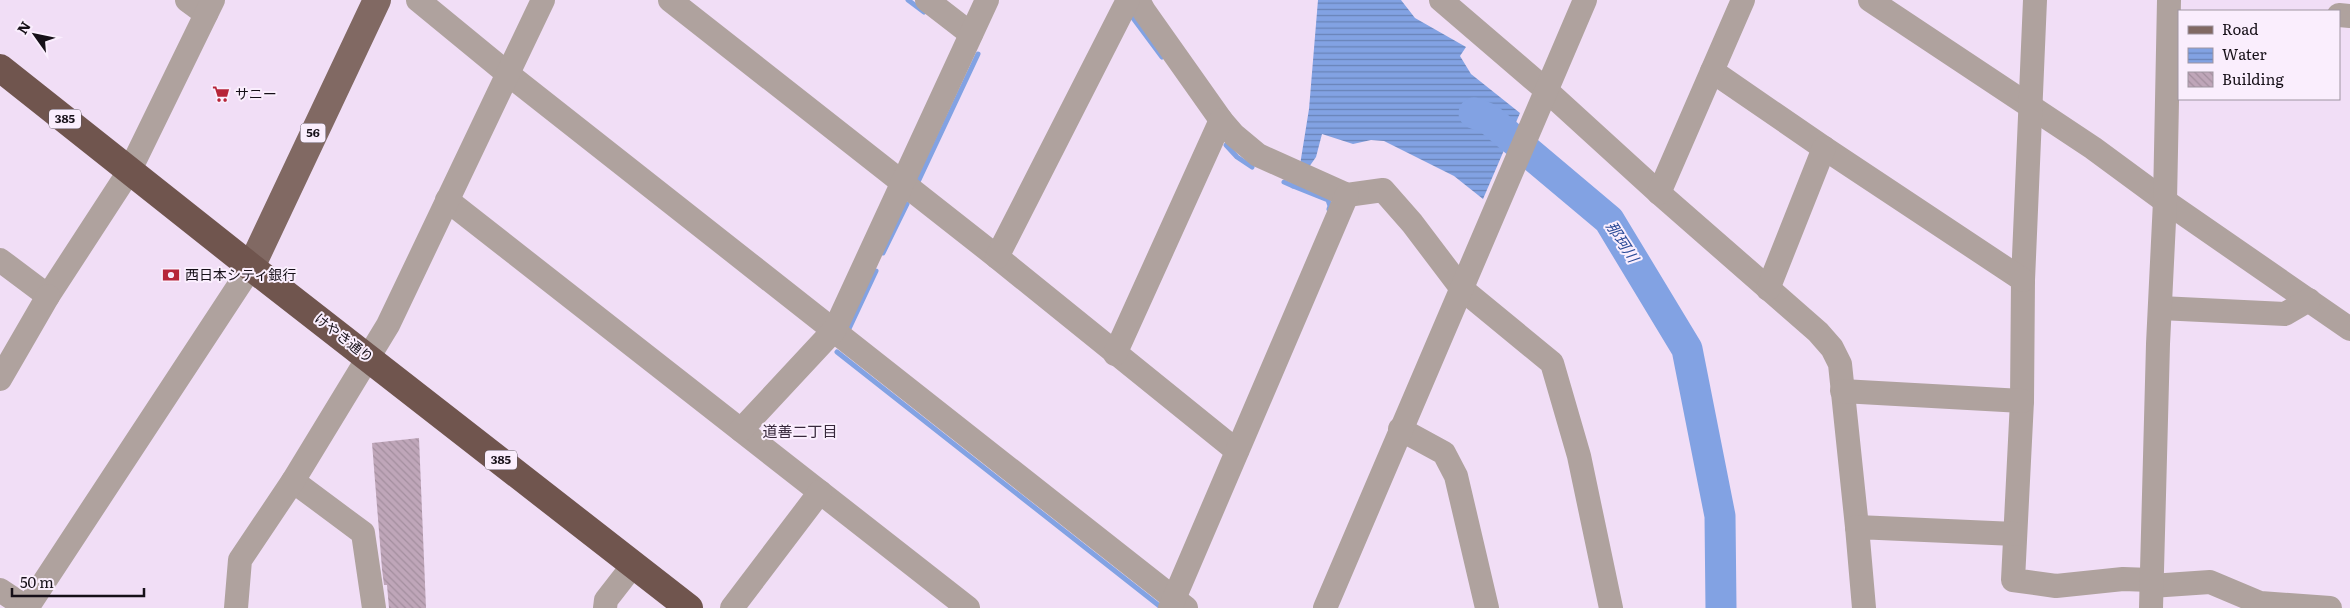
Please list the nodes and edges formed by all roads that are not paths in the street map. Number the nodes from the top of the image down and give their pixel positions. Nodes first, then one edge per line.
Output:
1 (187, 0) edge
2 (377, 0) edge
3 (418, 0) edge
4 (542, 0) edge
5 (670, 0) edge
6 (927, 0) edge
7 (987, 0) edge
8 (1128, 0) edge
9 (1138, 0) edge
10 (1441, 0) edge
11 (1585, 0) edge
12 (1743, 0) edge
13 (1870, 0) edge
14 (2035, 0) edge
15 (2169, 0) edge
16 (210, 7) edge
17 (971, 34) junction
18 (0, 68) edge
19 (1712, 71) junction
20 (508, 74) junction
21 (1544, 96) junction
22 (2032, 107) junction
23 (1221, 120) junction
24 (1824, 148) junction
25 (130, 170) junction
26 (902, 184) junction
27 (1659, 193) junction
28 (1347, 195) junction
29 (447, 200) junction
30 (2166, 201) junction
31 (997, 257) junction
32 (0, 260) edge
33 (251, 267) junction
34 (2023, 280) junction
35 (1464, 284) junction
36 (1768, 289) junction
37 (48, 296) junction
38 (2308, 300) junction
39 (2160, 308) junction
40 (2349, 327) edge
41 (835, 329) junction
42 (1115, 354) junction
43 (368, 356) junction
44 (0, 379) edge
45 (1842, 391) junction
46 (2022, 400) junction
47 (1400, 429) junction
48 (741, 430) junction
49 (1237, 451) junction
50 (293, 481) junction
51 (820, 492) junction
52 (1857, 527) junction
53 (2014, 534) junction
54 (634, 564) junction
55 (0, 590) edge
56 (2151, 591) edge
57 (1481, 602) edge
58 (607, 605) edge
59 (1177, 605) edge
60 (27, 608) edge
61 (236, 608) edge
62 (374, 608) edge
63 (689, 608) edge
64 (732, 608) edge
65 (968, 608) edge
66 (1325, 608) edge
67 (1611, 608) edge
68 (1864, 608) edge
69 (2330, 608) edge

1 - 16 street
2 - 33 main road, 56
3 - 20 street
4 - 20 street
5 - 26 street
6 - 17 street
7 - 17 street
8 - 31 street
9 - 23 street
10 - 21 street
11 - 21 street
12 - 19 street
13 - 22 street
14 - 22 street
15 - 30 street
16 - 25 street
17 - 26 street
18 - 25 highway, けやき通り / 385
19 - 24 street
19 - 27 street
20 - 29 street
20 - 41 street
21 - 27 street
21 - 35 street
22 - 30 street
22 - 34 street
23 - 28 street
23 - 42 street
24 - 34 street
24 - 36 street
25 - 33 highway, けやき通り / 385
25 - 37 street
26 - 31 street
26 - 41 street
27 - 36 street
28 - 35 street
28 - 49 street
29 - 43 street
29 - 48 street
30 - 38 street
30 - 39 street
31 - 42 street
32 - 37 street
33 - 43 highway, けやき通り / 385
33 - 60 street
34 - 46 street
35 - 47 street
35 - 67 street
36 - 45 street
37 - 44 street
38 - 39 street
38 - 40 street
39 - 56 street
41 - 48 street
41 - 59 street
42 - 49 street
43 - 50 street
43 - 54 highway, けやき通り / 385
45 - 46 street
45 - 52 street
46 - 53 street
47 - 57 street
47 - 66 street
48 - 51 street
49 - 59 street
50 - 61 street
50 - 62 street
51 - 64 street
51 - 65 street
52 - 53 street
52 - 68 street
53 - 56 street
54 - 58 street
54 - 63 highway, けやき通り / 385
55 - 60 street
56 - 69 street

